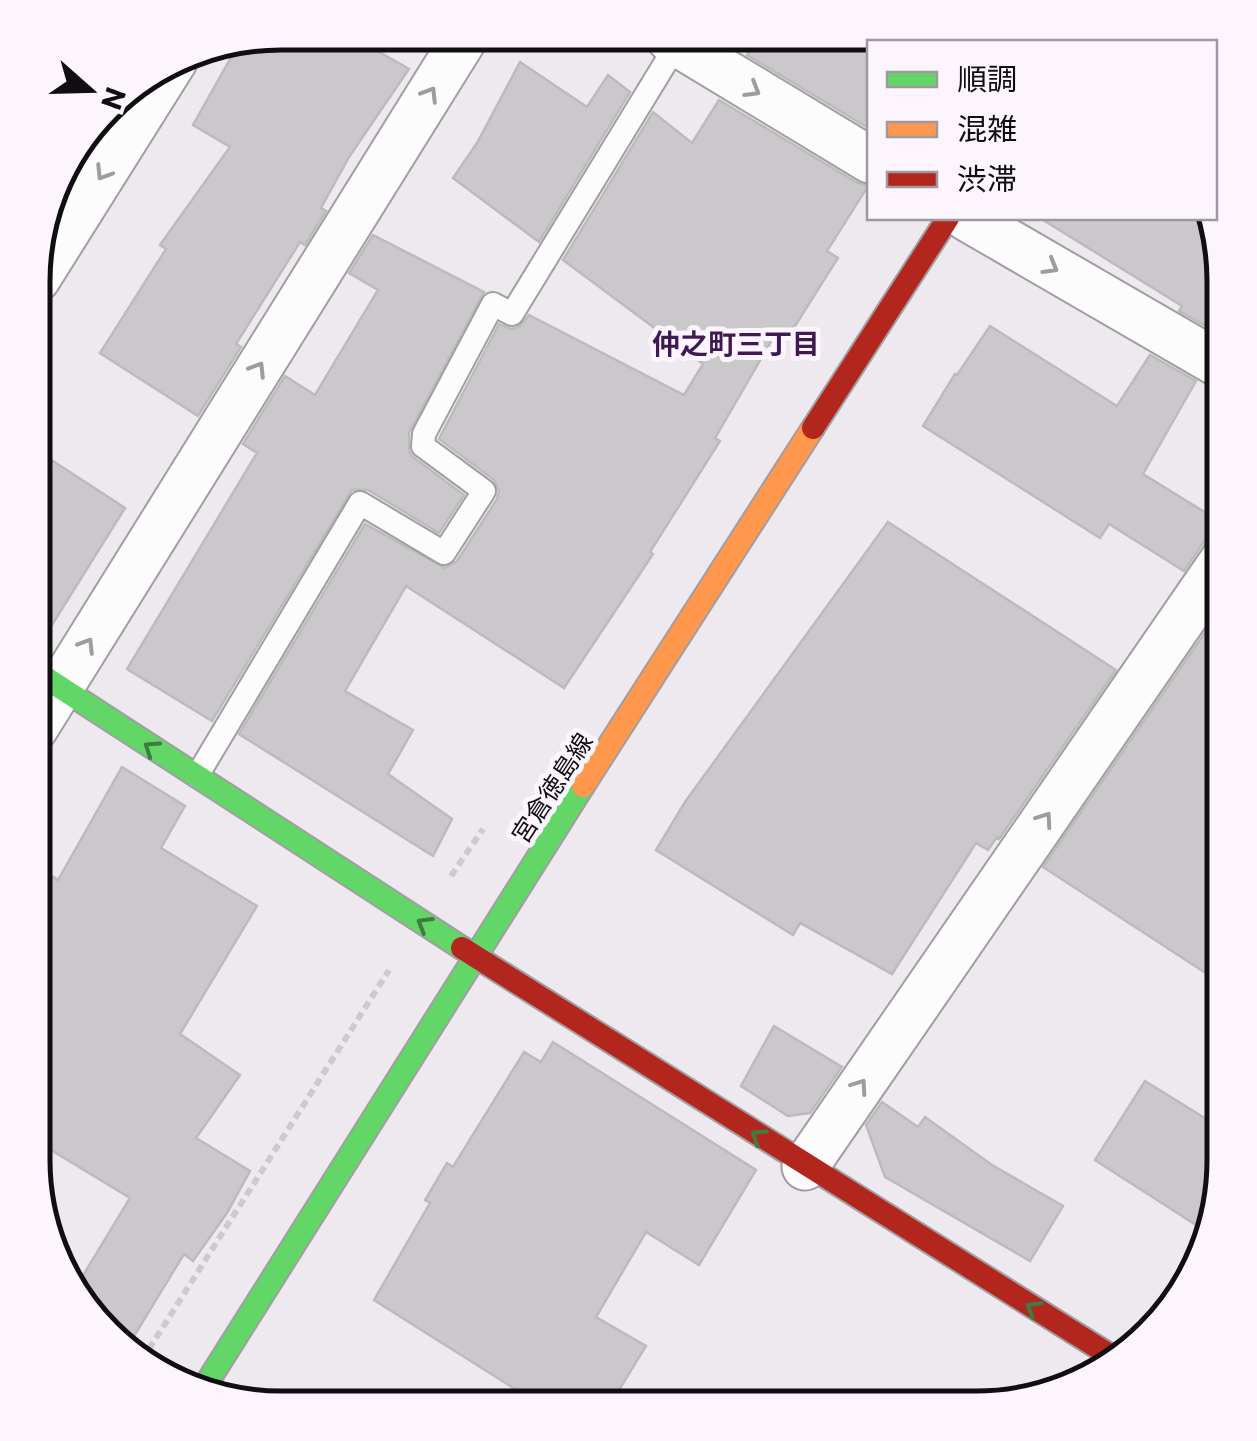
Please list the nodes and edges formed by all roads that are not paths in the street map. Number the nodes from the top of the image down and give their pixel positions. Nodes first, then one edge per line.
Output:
1 (457, 50) edge
2 (669, 50) edge
3 (687, 50) edge
4 (158, 86) edge
5 (867, 158) edge
6 (947, 220) edge
7 (970, 220) edge
8 (52, 255) edge
9 (1207, 357) edge
10 (1207, 584) edge
11 (50, 676) edge
12 (50, 680) edge
13 (195, 778) junction
14 (475, 956) junction
15 (805, 1166) junction
16 (1104, 1352) edge
17 (209, 1379) edge

11 -> 1 street
2 - 13 lane
3 -> 5 street
4 -> 8 street
6 - 14 main road, 宮倉徳島線
7 -> 9 street
15 -> 10 street
13 -> 12 main road
14 -> 13 main road
15 -> 14 main road
14 - 17 main road, 宮倉徳島線
16 -> 15 main road

